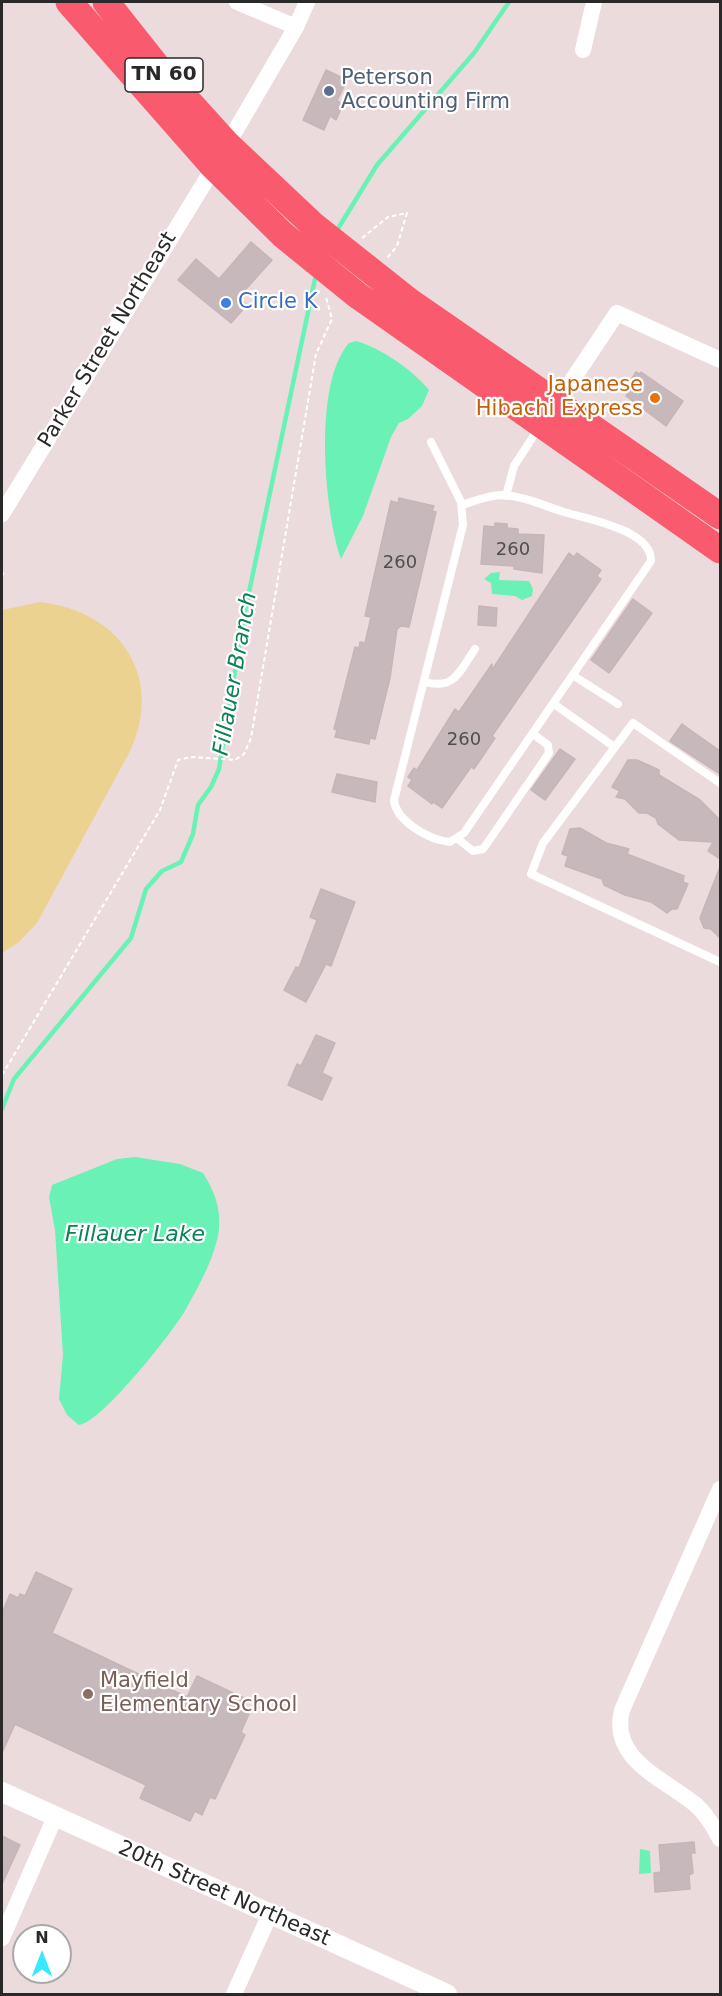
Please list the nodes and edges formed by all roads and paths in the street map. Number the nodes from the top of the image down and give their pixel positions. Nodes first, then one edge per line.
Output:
1 (69, 2) edge
2 (106, 2) edge
3 (237, 2) edge
4 (307, 2) edge
5 (594, 2) edge
6 (296, 27) junction
7 (584, 50) dead end
8 (220, 155) junction
9 (358, 243) dead end
10 (373, 272) junction
11 (325, 294) dead end
12 (720, 360) edge
13 (549, 413) junction
14 (431, 442) dead end
15 (506, 496) junction
16 (462, 505) junction
17 (2, 514) edge
18 (720, 516) edge
19 (720, 550) edge
20 (2, 571) edge
21 (2, 578) edge
22 (475, 649) dead end
23 (574, 676) junction
24 (424, 682) junction
25 (554, 704) junction
26 (618, 704) dead end
27 (533, 734) junction
28 (614, 746) junction
29 (720, 783) edge
30 (458, 839) junction
31 (720, 962) edge
32 (2, 1075) edge
33 (720, 1489) edge
34 (2, 1792) edge
35 (55, 1817) junction
36 (720, 1839) edge
37 (270, 1914) junction
38 (2, 1938) edge
39 (234, 1995) edge
40 (447, 1995) edge

1 - 8 highway, TN 60
2 - 8 highway, TN 60
3 - 6 street
4 - 6 street, Parker Street Northeast
5 - 7 street
6 - 8 street, Parker Street Northeast
8 - 10 highway, TN 60
8 - 13 highway, TN 60
8 - 17 street, Parker Street Northeast
9 - 10 path
10 - 13 highway, TN 60
11 - 32 path
12 - 13 street
13 - 15 lane
13 - 18 highway, TN 60
13 - 19 highway, TN 60
14 - 16 lane
15 - 16 lane
15 - 23 lane
16 - 24 lane
20 - 21 path
22 - 24 lane
23 - 25 lane
23 - 26 lane
24 - 30 lane
25 - 27 lane
25 - 28 lane
27 - 30 lane
27 - 30 lane
28 - 29 lane
28 - 31 lane
33 - 36 street
34 - 35 street, 20th Street Northeast
35 - 37 street, 20th Street Northeast
35 - 38 street
37 - 39 street
37 - 40 street, 20th Street Northeast

